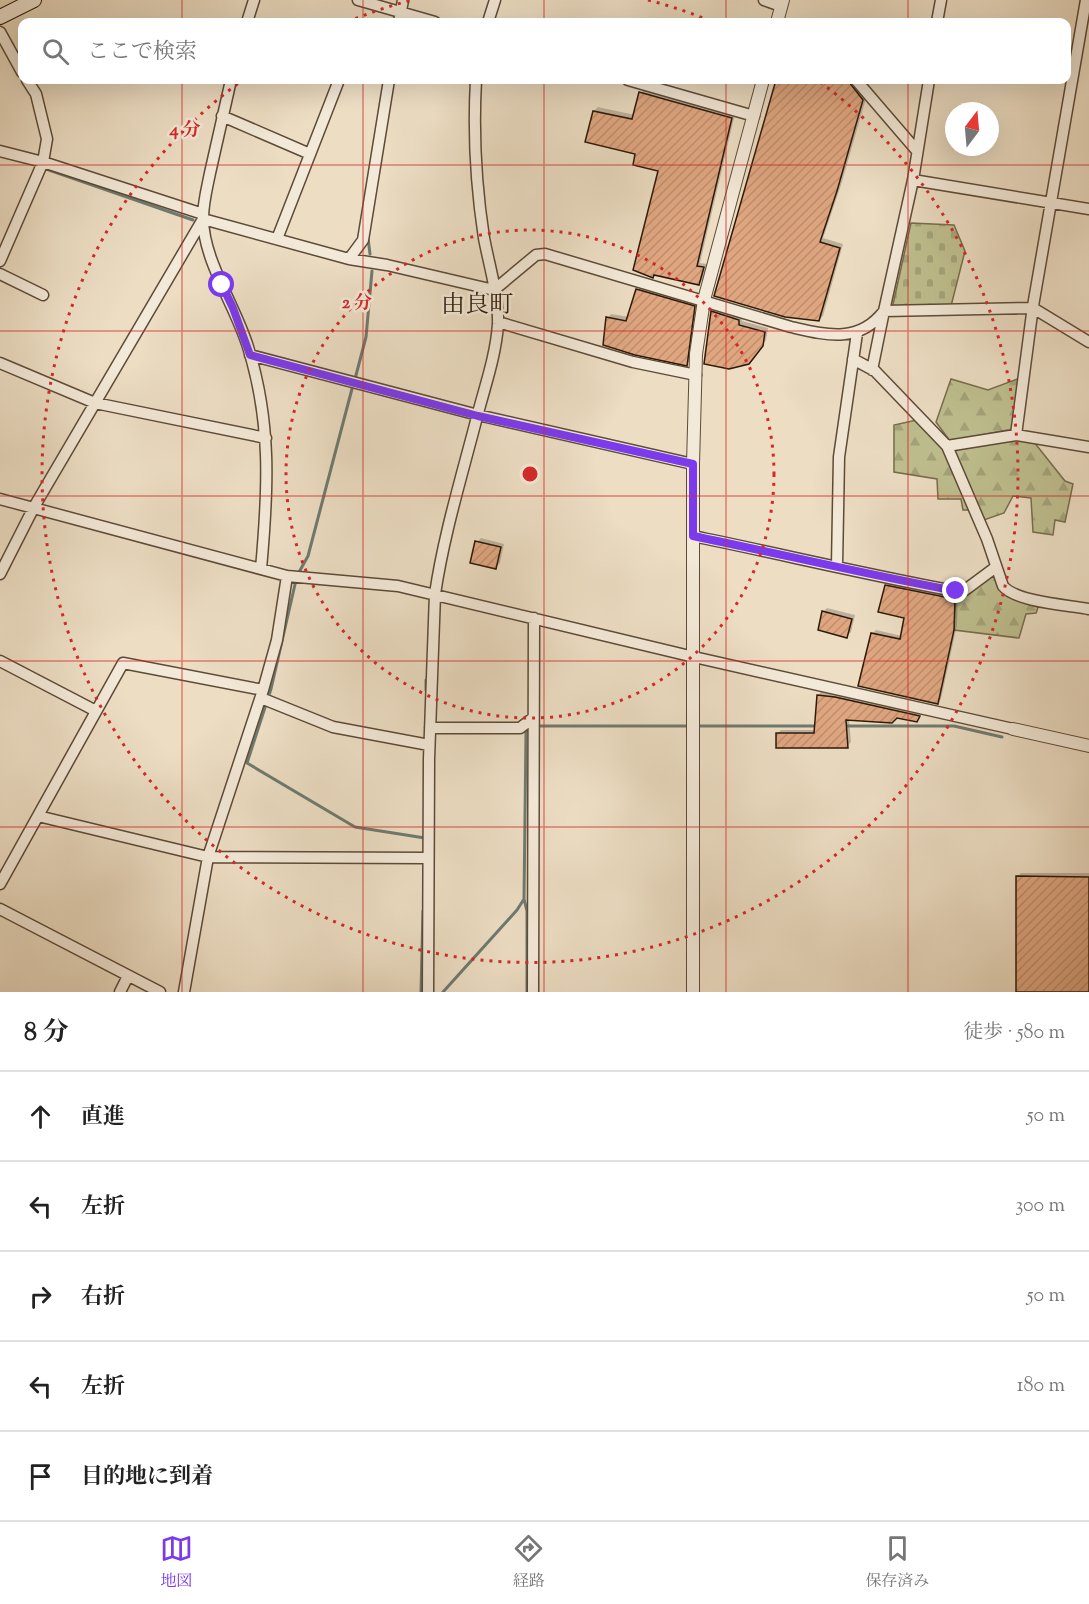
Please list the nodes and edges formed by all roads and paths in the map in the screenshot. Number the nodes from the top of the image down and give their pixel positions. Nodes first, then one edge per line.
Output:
1 (34, 0) edge
2 (254, 0) edge
3 (358, 0) edge
4 (403, 0) edge
5 (495, 0) edge
6 (764, 0) edge
7 (941, 0) edge
8 (1086, 0) edge
9 (782, 3) edge
10 (0, 17) edge
11 (248, 18) edge
12 (399, 18) edge
13 (489, 18) edge
14 (778, 18) edge
15 (939, 18) edge
16 (0, 32) edge
17 (1084, 41) edge
18 (18, 65) edge
19 (30, 84) edge
20 (230, 84) edge
21 (337, 84) edge
22 (388, 84) edge
23 (476, 84) edge
24 (642, 84) edge
25 (762, 84) edge
26 (859, 84) edge
27 (927, 84) edge
28 (222, 116) junction
29 (754, 116) junction
30 (0, 151) edge
31 (917, 151) junction
32 (310, 154) junction
33 (43, 162) junction
34 (913, 180) junction
35 (1052, 202) junction
36 (1089, 208) edge
37 (203, 216) junction
38 (277, 239) junction
39 (349, 259) junction
40 (0, 261) edge
41 (0, 274) edge
42 (494, 290) junction
43 (43, 295) dead end
44 (704, 300) junction
45 (1033, 308) junction
46 (884, 311) junction
47 (498, 322) junction
48 (857, 333) junction
49 (1089, 342) edge
50 (250, 355) junction
51 (853, 359) junction
52 (0, 363) edge
53 (872, 370) junction
54 (696, 375) junction
55 (95, 403) junction
56 (478, 416) junction
57 (1016, 435) junction
58 (267, 438) junction
59 (947, 446) junction
60 (1089, 447) edge
61 (693, 464) junction
62 (0, 499) edge
63 (34, 507) junction
64 (693, 536) junction
65 (837, 566) junction
66 (996, 567) junction
67 (261, 569) junction
68 (0, 574) edge
69 (287, 576) junction
70 (435, 594) junction
71 (1089, 609) edge
72 (534, 618) junction
73 (694, 657) junction
74 (0, 661) edge
75 (262, 694) junction
76 (96, 711) junction
77 (533, 718) junction
78 (430, 728) junction
79 (1013, 729) joint
80 (429, 746) junction
81 (1089, 746) edge
82 (38, 816) junction
83 (208, 857) junction
84 (428, 858) junction
85 (0, 884) edge
86 (0, 909) edge
87 (128, 976) junction
88 (120, 992) edge
89 (160, 992) edge
90 (184, 992) edge
91 (428, 992) edge
92 (533, 992) edge
93 (693, 992) edge

1 - 10 main road
2 - 11 street
3 - 12 street
4 - 12 street
5 - 13 street
6 - 9 street
7 - 15 street
8 - 17 street
9 - 14 street
16 - 18 street
17 - 35 street
19 - 33 street
20 - 28 street
21 - 32 street
22 - 39 street
23 - 42 street
24 - 29 street
25 - 29 street
26 - 31 street
27 - 31 street
28 - 32 street
28 - 37 street
29 - 44 street
30 - 33 street
31 - 34 street
32 - 38 street
33 - 37 street
33 - 40 street
34 - 35 street
34 - 46 street
35 - 36 street
35 - 45 street
37 - 38 street
37 - 50 street
37 - 55 street
38 - 39 street
39 - 42 street
41 - 43 street
42 - 44 street
42 - 47 street
44 - 48 street
44 - 54 street
45 - 46 street
45 - 49 street
45 - 57 street
46 - 48 street
46 - 53 street
47 - 54 street
47 - 56 street
48 - 51 street
50 - 56 street
50 - 58 street
51 - 53 street
51 - 65 street
52 - 55 street
53 - 59 street
54 - 61 street
55 - 58 street
55 - 63 street
56 - 61 street
56 - 70 street
57 - 59 street
57 - 60 street
58 - 67 street
59 - 66 street
61 - 64 street
62 - 63 street
63 - 67 street
63 - 68 street
64 - 65 street
64 - 73 street
65 - 66 street
66 - 71 street
67 - 69 street
69 - 70 street
69 - 75 street
70 - 72 street
70 - 78 street
72 - 73 street
72 - 77 street
73 - 79 street
73 - 93 street
74 - 76 street
75 - 76 street
75 - 80 street
75 - 83 street
76 - 82 street
77 - 78 street
77 - 92 street
78 - 80 street
79 - 81 street
80 - 84 street
82 - 83 street
82 - 85 street
83 - 84 street
83 - 90 street
84 - 91 street
86 - 87 street
87 - 88 street
87 - 89 street

